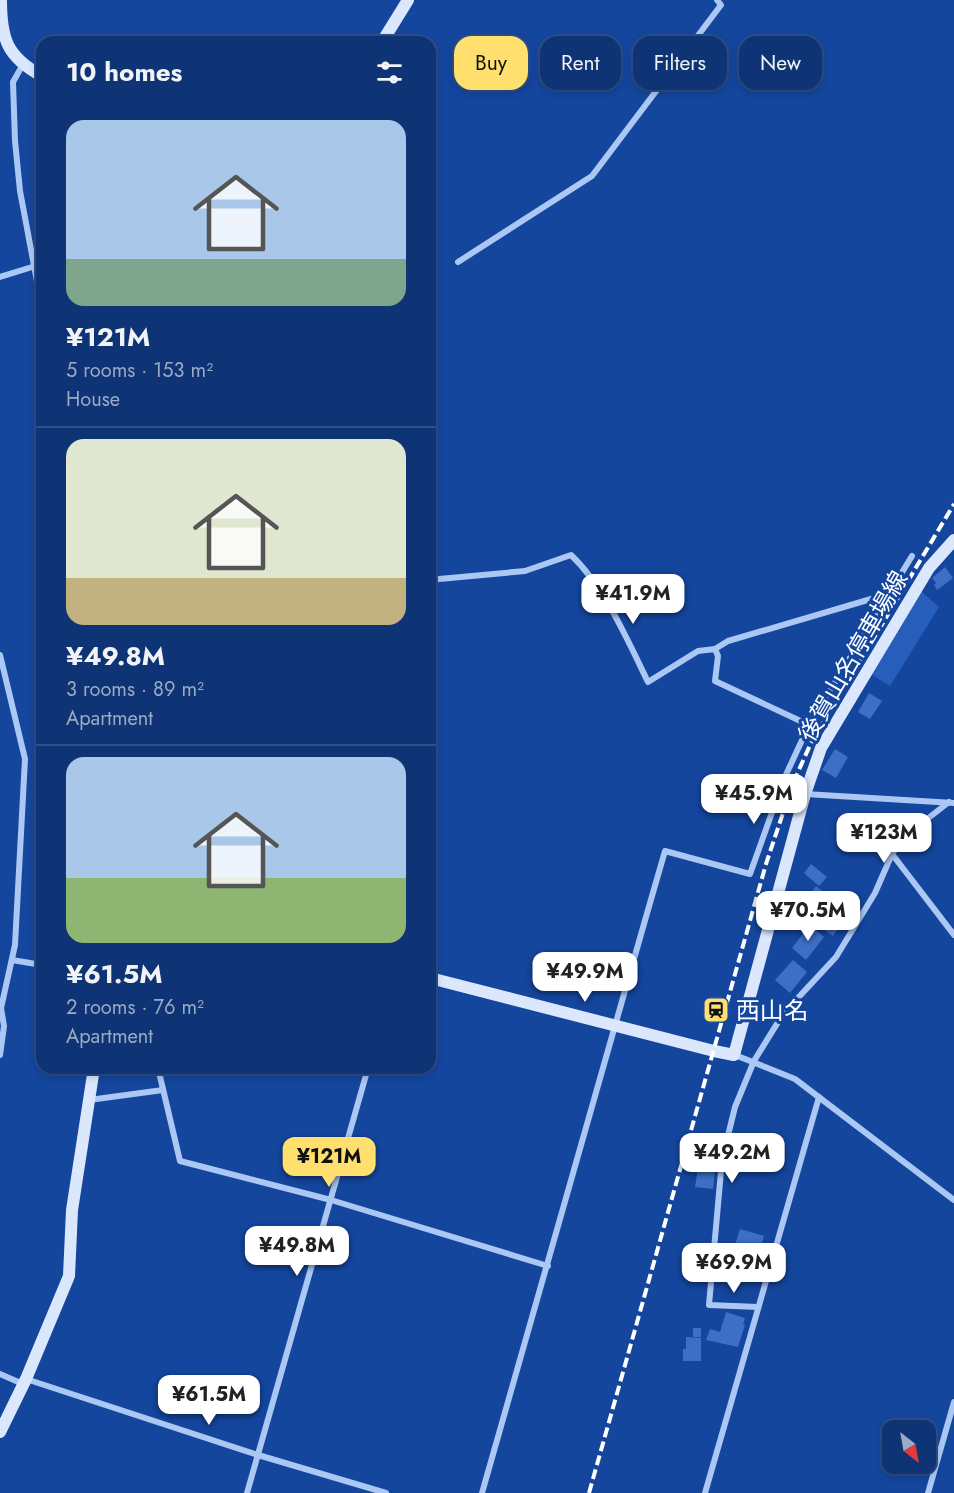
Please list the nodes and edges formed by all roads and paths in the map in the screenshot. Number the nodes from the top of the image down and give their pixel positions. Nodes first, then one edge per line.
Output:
1 (1, 0) edge
2 (408, 0) edge
3 (717, 0) edge
4 (386, 36) edge
5 (22, 66) junction
6 (36, 73) edge
7 (458, 262) dead end
8 (34, 266) junction
9 (36, 276) edge
10 (0, 277) edge
11 (954, 540) edge
12 (912, 556) dead end
13 (436, 580) edge
14 (889, 594) junction
15 (715, 649) junction
16 (0, 655) edge
17 (809, 725) junction
18 (805, 794) junction
19 (951, 802) edge
20 (892, 854) junction
21 (954, 935) edge
22 (12, 960) junction
23 (36, 964) edge
24 (436, 980) edge
25 (614, 1026) junction
26 (0, 1054) edge
27 (734, 1055) junction
28 (754, 1061) junction
29 (93, 1074) edge
30 (159, 1074) edge
31 (366, 1074) edge
32 (163, 1090) junction
33 (819, 1097) junction
34 (89, 1100) junction
35 (331, 1200) junction
36 (954, 1200) edge
37 (548, 1266) junction
38 (758, 1307) junction
39 (0, 1374) edge
40 (25, 1382) junction
41 (954, 1402) edge
42 (0, 1432) edge
43 (258, 1455) junction
44 (247, 1493) edge
45 (386, 1493) edge
46 (482, 1493) edge
47 (705, 1493) edge
48 (927, 1493) edge

1 - 5 main road
2 - 4 main road
3 - 7 street
5 - 6 main road
5 - 8 street
8 - 9 street
8 - 10 street
11 - 18 main road, 後賀山名停車場線
12 - 14 street
13 - 15 street
14 - 15 street
14 - 17 street
15 - 17 street
16 - 22 street
17 - 25 street
18 - 19 street
18 - 27 main road, 後賀山名停車場線
19 - 20 street
20 - 21 street
20 - 28 street
22 - 23 street
22 - 26 street
24 - 25 main road
25 - 27 main road
25 - 37 street
27 - 28 street
28 - 33 street
28 - 38 street
29 - 34 main road
30 - 32 street
31 - 35 street
32 - 34 street
32 - 35 street
33 - 36 street
33 - 38 street
34 - 40 main road
35 - 37 street
35 - 43 street
37 - 46 street
38 - 47 street
39 - 40 street
40 - 42 main road
40 - 43 street
41 - 48 street
43 - 44 street
43 - 45 street

